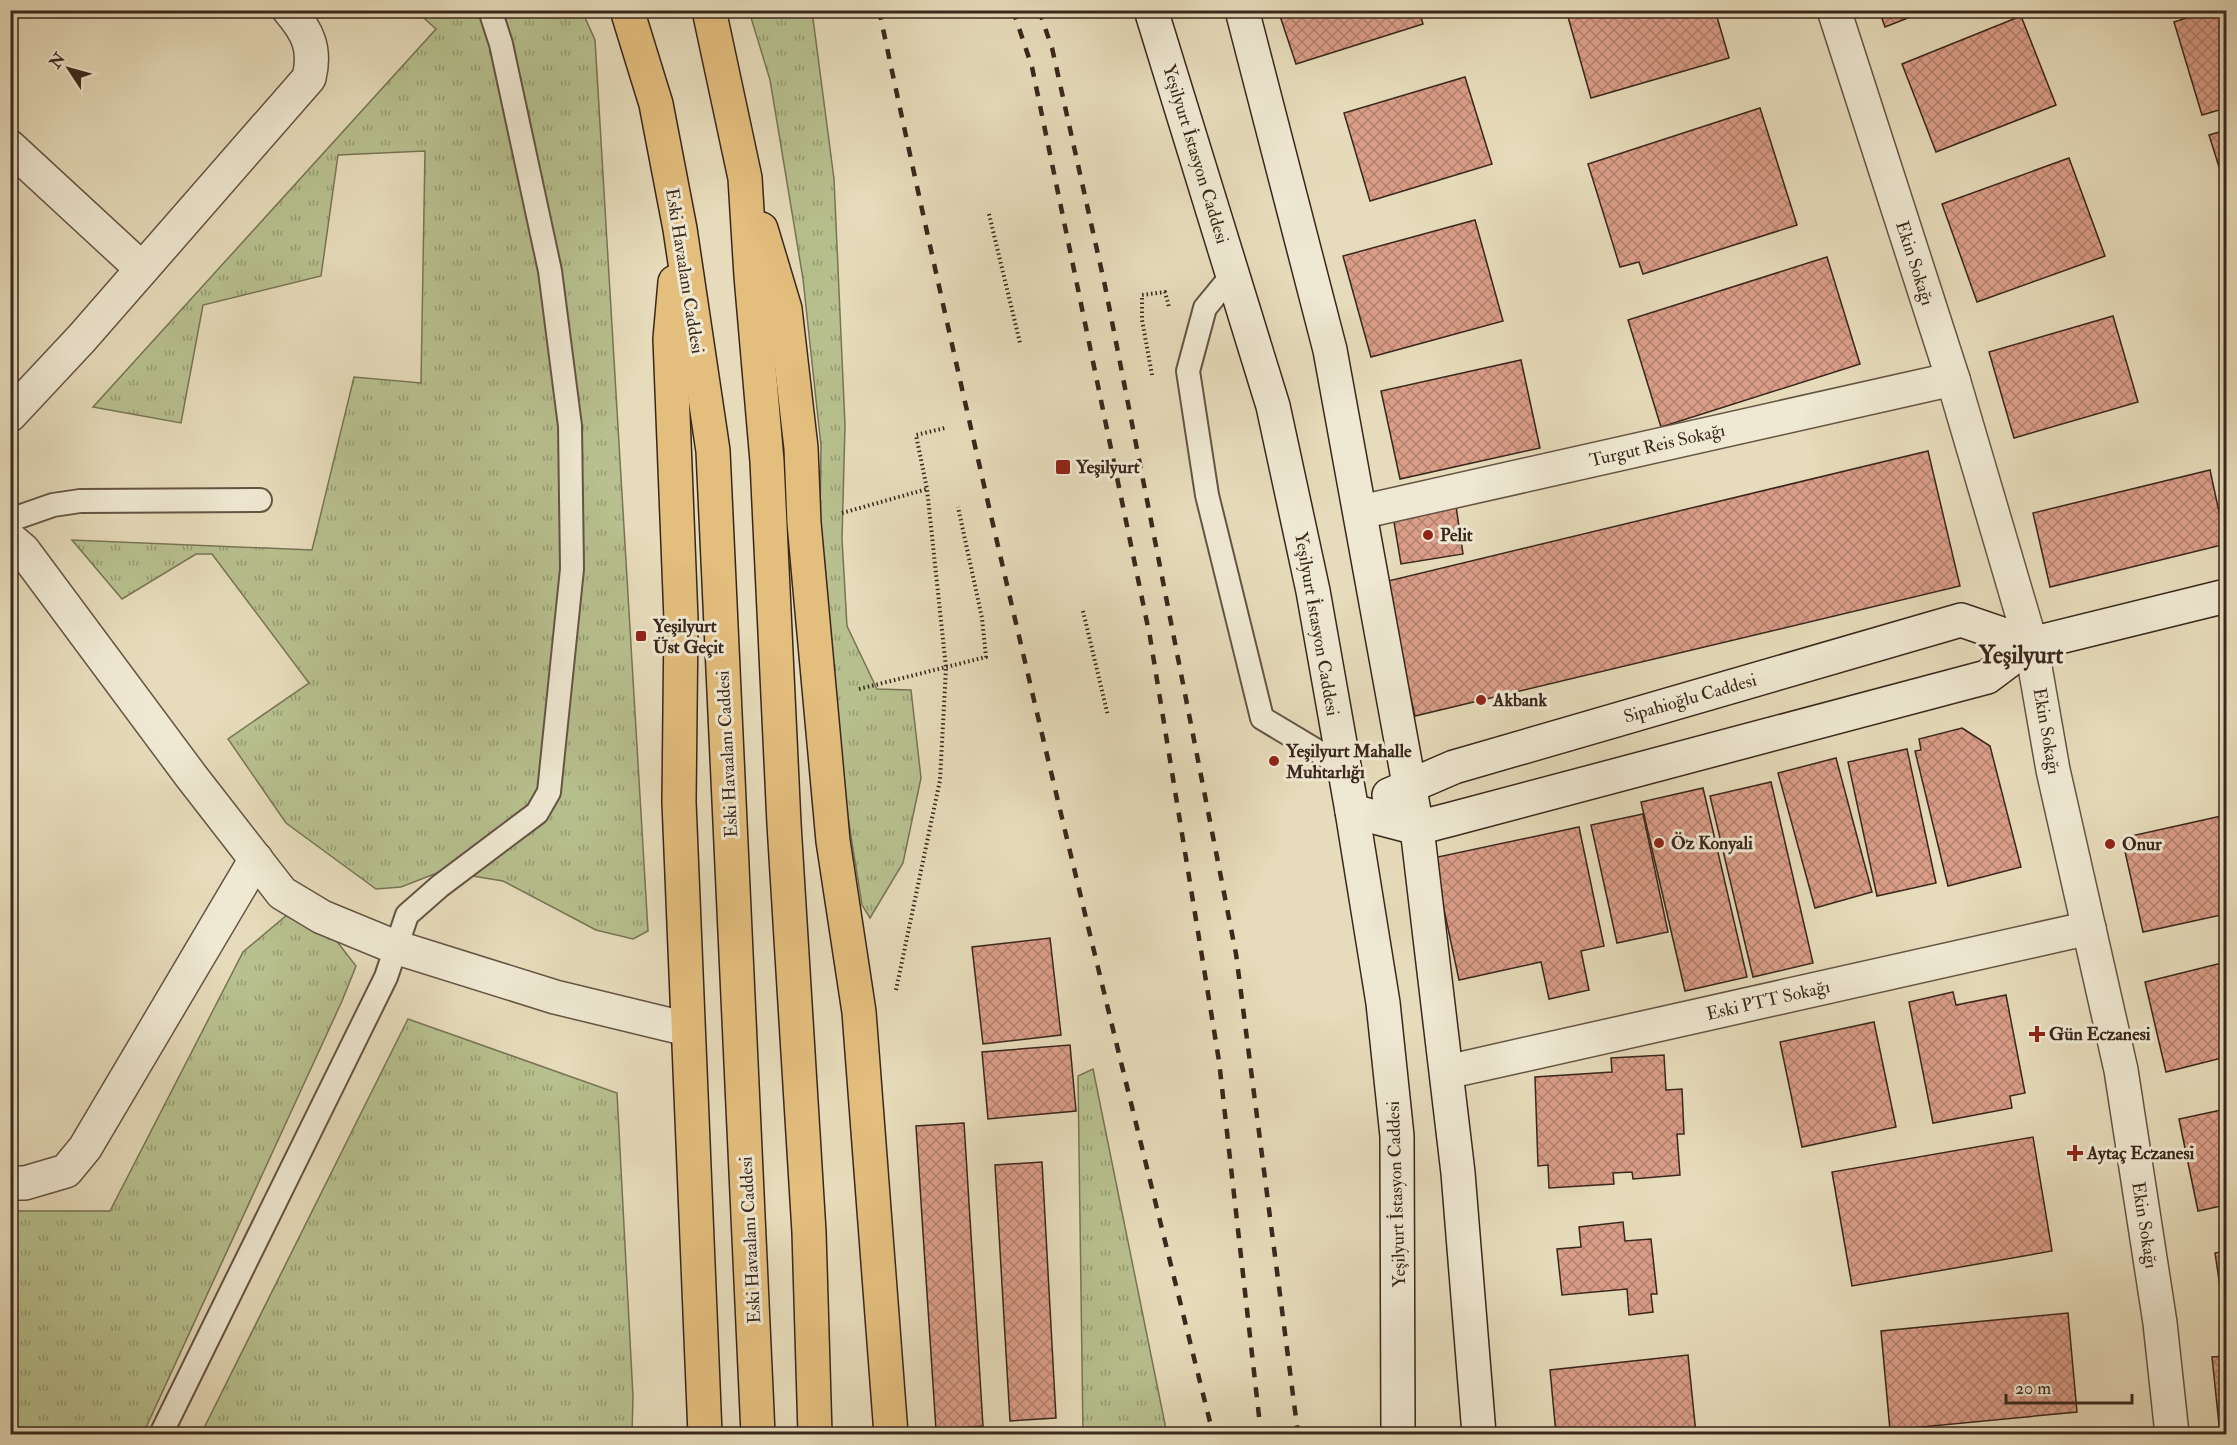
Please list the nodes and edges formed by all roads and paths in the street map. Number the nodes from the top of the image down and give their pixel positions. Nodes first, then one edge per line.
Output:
1 (289, 10) edge
2 (490, 10) edge
3 (627, 10) edge
4 (709, 10) edge
5 (1150, 10) edge
6 (1242, 10) edge
7 (1834, 10) edge
8 (10, 147) edge
9 (745, 178) junction
10 (989, 214) dead end
11 (680, 229) junction
12 (142, 269) junction
13 (1233, 274) junction
14 (1142, 320) dead end
15 (1020, 343) dead end
16 (1953, 379) junction
17 (1154, 384) dead end
18 (10, 415) edge
19 (945, 428) dead end
20 (927, 489) junction
21 (260, 500) dead end
22 (958, 507) dead end
23 (1360, 512) junction
24 (10, 520) edge
25 (804, 523) junction
26 (10, 539) edge
27 (2226, 596) edge
28 (1083, 611) dead end
29 (2031, 644) junction
30 (946, 668) junction
31 (819, 699) junction
32 (1108, 717) dead end
33 (1342, 766) junction
34 (1407, 787) junction
35 (1352, 811) junction
36 (1417, 828) junction
37 (256, 860) junction
38 (2089, 928) junction
39 (395, 947) junction
40 (895, 995) dead end
41 (687, 1029) junction
42 (1447, 1072) junction
43 (10, 1183) edge
44 (161, 1434) edge
45 (705, 1434) edge
46 (759, 1434) edge
47 (815, 1434) edge
48 (891, 1434) edge
49 (1398, 1434) edge
50 (1479, 1434) edge
51 (2172, 1434) edge

1 - 12 street
2 - 39 lane
3 - 11 highway, Eski Havaalanı Caddesi
4 - 9 highway
5 - 13 street, Yeşilyurt İstasyon Caddesi
6 - 23 street
7 - 16 street, Ekin Sokağı
8 - 12 street
9 - 25 highway
9 - 47 highway
10 - 15 path
11 - 41 highway
11 - 46 highway, Eski Havaalanı Caddesi
12 - 18 street
13 - 33 street, Yeşilyurt İstasyon Caddesi
13 - 33 lane
14 - 17 path
16 - 23 street, Turgut Reis Sokağı
16 - 29 street, Ekin Sokağı
19 - 20 path
20 - 25 path
20 - 30 path
21 - 24 lane
22 - 30 path
23 - 34 street
25 - 31 highway
26 - 37 street
27 - 29 street
28 - 32 path
29 - 34 street, Sipahioğlu Caddesi
29 - 36 street
29 - 38 street, Ekin Sokağı
30 - 31 path
30 - 40 path
31 - 48 highway
33 - 35 street, Yeşilyurt İstasyon Caddesi
34 - 35 street, Sipahioğlu Caddesi
34 - 36 street
35 - 36 street
35 - 49 street, Yeşilyurt İstasyon Caddesi
36 - 42 street
37 - 39 street
37 - 43 street
38 - 42 street, Eski PTT Sokağı
38 - 51 street, Ekin Sokağı
39 - 41 street
39 - 44 lane
41 - 45 highway
42 - 50 street

